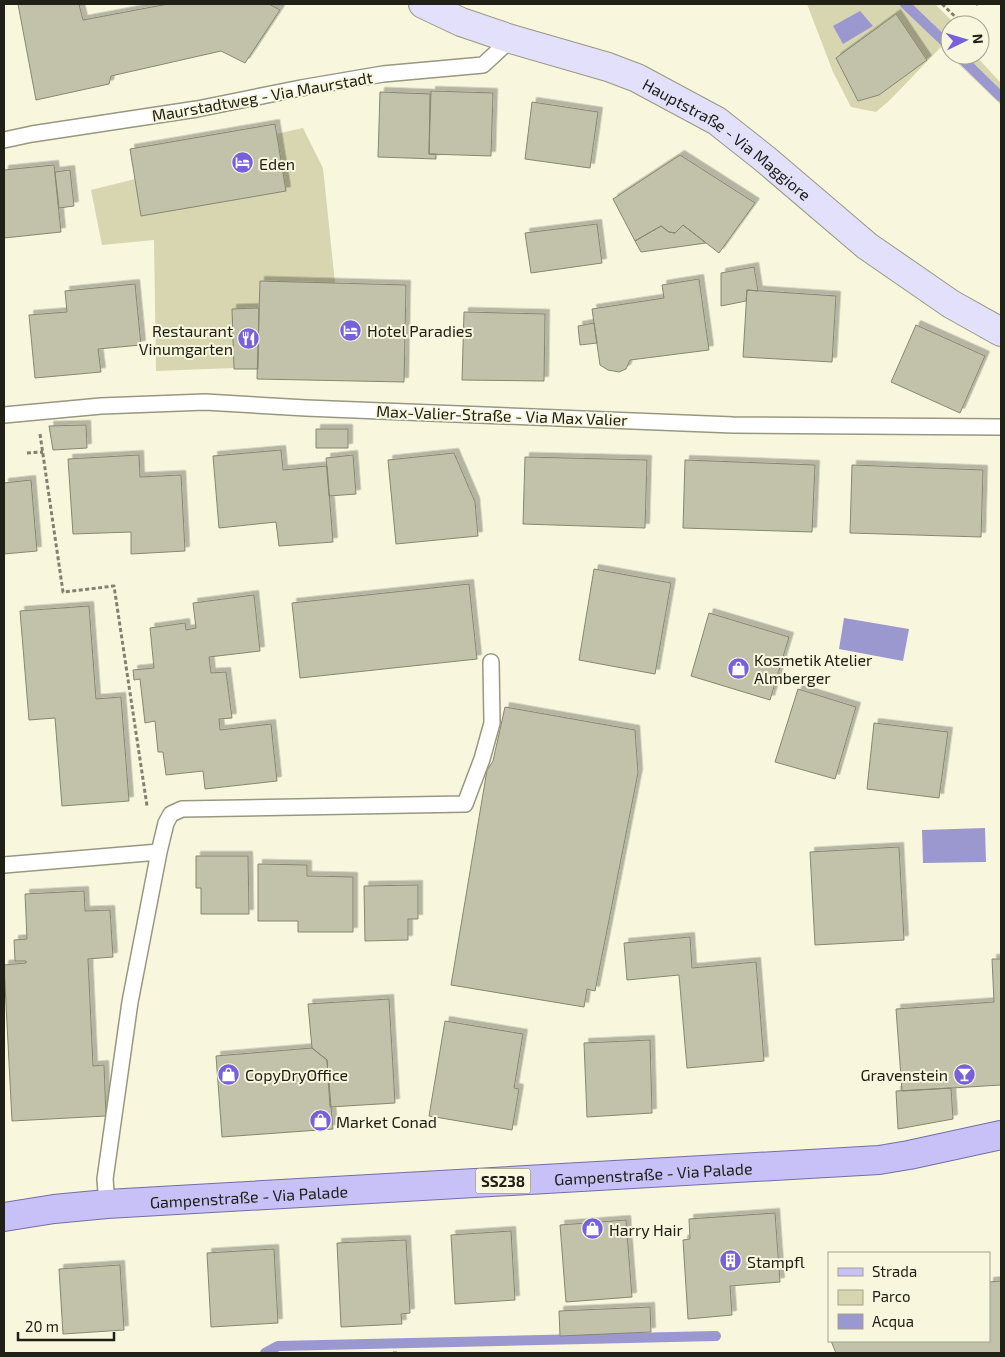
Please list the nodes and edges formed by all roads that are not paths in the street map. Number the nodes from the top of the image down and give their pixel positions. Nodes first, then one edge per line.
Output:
1 (423, 4) edge
2 (511, 39) junction
3 (4, 140) edge
4 (1001, 332) edge
5 (4, 415) edge
6 (1001, 427) edge
7 (492, 662) dead end
8 (158, 852) junction
9 (4, 865) edge
10 (1001, 1135) edge
11 (107, 1204) junction
12 (4, 1217) edge

1 - 2 street, Hauptstraße - Via Maggiore
2 - 3 lane, Maurstadtweg - Via Maurstadt
2 - 4 street, Hauptstraße - Via Maggiore
5 - 6 lane, Max-Valier-Straße - Via Max Valier
7 - 8 lane
8 - 9 lane
8 - 11 lane
10 - 11 main road, Gampenstraße - Via Palade / SS238
11 - 12 main road, Gampenstraße - Via Palade / SS238

